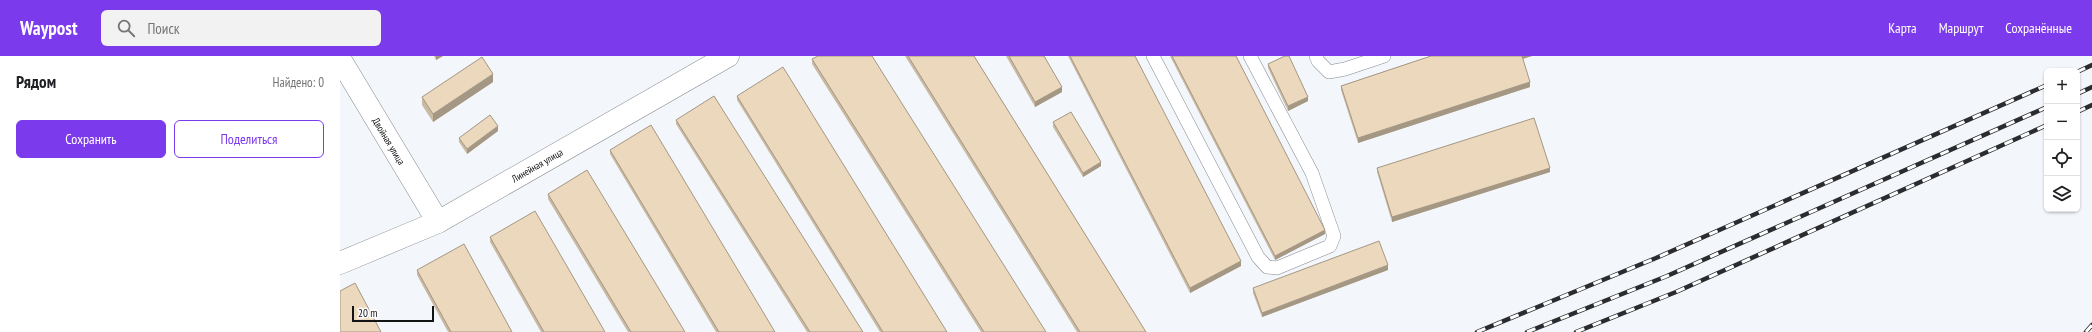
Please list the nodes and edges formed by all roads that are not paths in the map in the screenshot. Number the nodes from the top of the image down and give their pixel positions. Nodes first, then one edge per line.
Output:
1 (728, 56) edge
2 (1153, 56) edge
3 (1250, 56) edge
4 (1316, 56) edge
5 (1384, 56) edge
6 (340, 59) edge
7 (438, 222) junction
8 (340, 263) edge

1 - 7 street, Линейная улица
2 - 3 lane
4 - 5 lane
6 - 7 street, Двойная улица
7 - 8 street, Линейная улица

